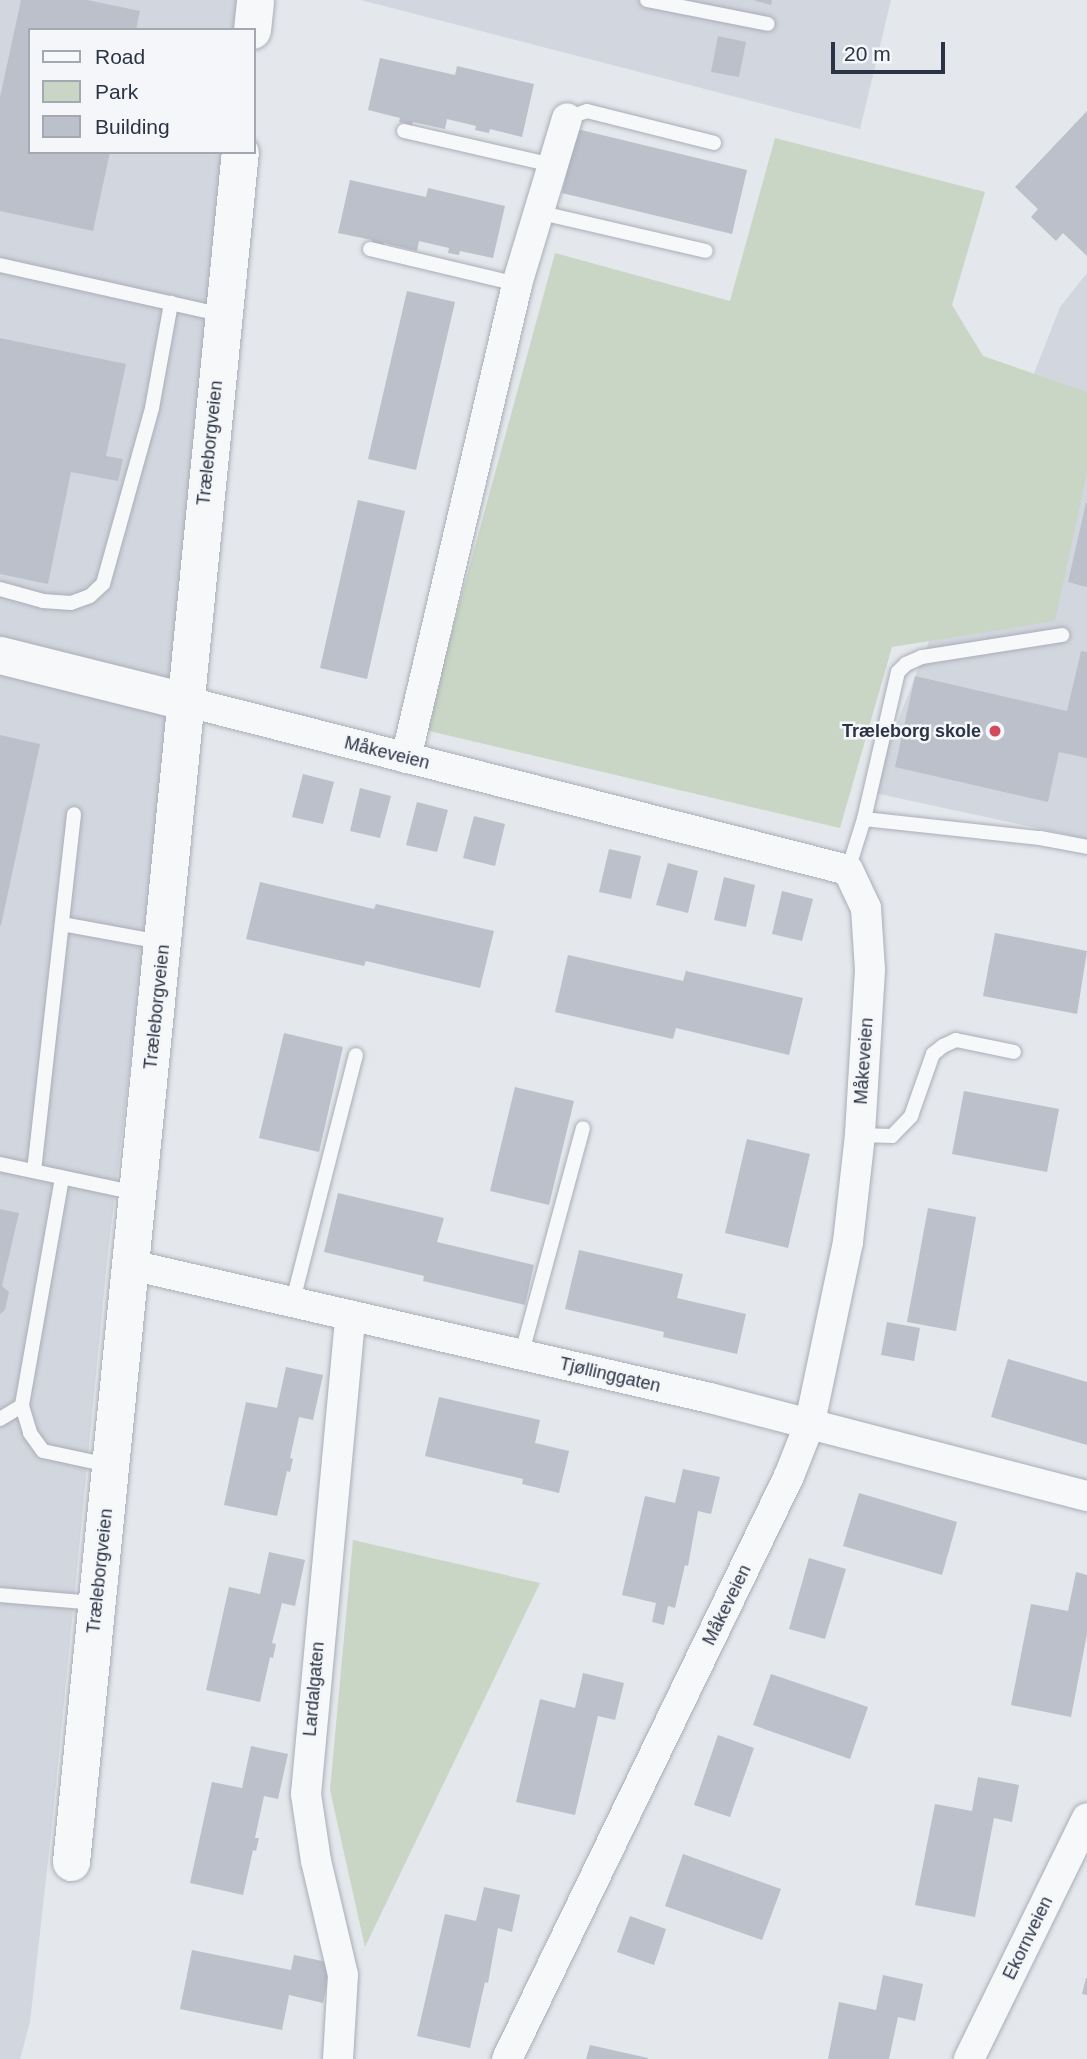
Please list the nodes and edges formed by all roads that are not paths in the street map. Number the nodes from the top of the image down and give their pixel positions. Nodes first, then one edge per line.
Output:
1 (255, 0) edge
2 (647, 0) edge
3 (768, 24) dead end
4 (252, 28) edge
5 (568, 118) joint
6 (404, 131) dead end
7 (714, 143) dead end
8 (240, 154) edge
9 (553, 165) junction
10 (537, 212) junction
11 (370, 249) dead end
12 (706, 251) dead end
13 (0, 265) edge
14 (517, 284) junction
15 (171, 303) junction
16 (223, 315) junction
17 (0, 589) edge
18 (1062, 635) dead end
19 (0, 655) edge
20 (184, 701) junction
21 (406, 758) junction
22 (74, 814) dead end
23 (864, 819) junction
24 (1087, 848) edge
25 (848, 870) junction
26 (62, 924) junction
27 (164, 942) junction
28 (1014, 1052) dead end
29 (356, 1055) dead end
30 (583, 1128) dead end
31 (860, 1135) junction
32 (0, 1164) edge
33 (34, 1171) junction
34 (62, 1178) junction
35 (139, 1194) junction
36 (131, 1265) junction
37 (292, 1304) junction
38 (350, 1317) junction
39 (521, 1356) junction
40 (22, 1406) junction
41 (0, 1419) edge
42 (810, 1423) junction
43 (111, 1465) junction
44 (1087, 1496) edge
45 (0, 1595) edge
46 (97, 1603) junction
47 (1087, 1818) edge
48 (71, 1862) dead end
49 (1076, 1866) edge
50 (338, 2059) edge
51 (507, 2059) edge
52 (969, 2059) edge

1 - 4 street
2 - 3 lane
5 - 7 lane
5 - 9 street
6 - 9 lane
8 - 16 street, Træleborgveien
9 - 10 street
10 - 12 lane
10 - 14 street
11 - 14 lane
13 - 15 lane
14 - 21 street
15 - 16 lane
15 - 17 lane
16 - 20 street, Træleborgveien
18 - 23 lane
19 - 20 street, Måkeveien
20 - 21 street, Måkeveien
20 - 27 street, Træleborgveien
21 - 25 street, Måkeveien
22 - 26 lane
23 - 24 lane
23 - 25 lane
25 - 31 street, Måkeveien
26 - 27 lane
26 - 33 lane
27 - 35 street, Træleborgveien
28 - 31 lane
29 - 37 lane
30 - 39 lane
31 - 42 street, Måkeveien
32 - 33 lane
33 - 34 lane
34 - 35 lane
34 - 40 lane
35 - 36 street, Træleborgveien
36 - 37 street, Tjøllinggaten
36 - 43 street, Træleborgveien
37 - 38 street, Tjøllinggaten
38 - 39 street, Tjøllinggaten
38 - 50 street, Lardalgaten
39 - 42 street, Tjøllinggaten
40 - 41 lane
40 - 43 lane
42 - 44 street, Tjøllinggaten
42 - 51 street, Måkeveien
43 - 46 street, Træleborgveien
45 - 46 lane
46 - 48 street, Træleborgveien
47 - 49 street, Ekornveien
49 - 52 street, Ekornveien

